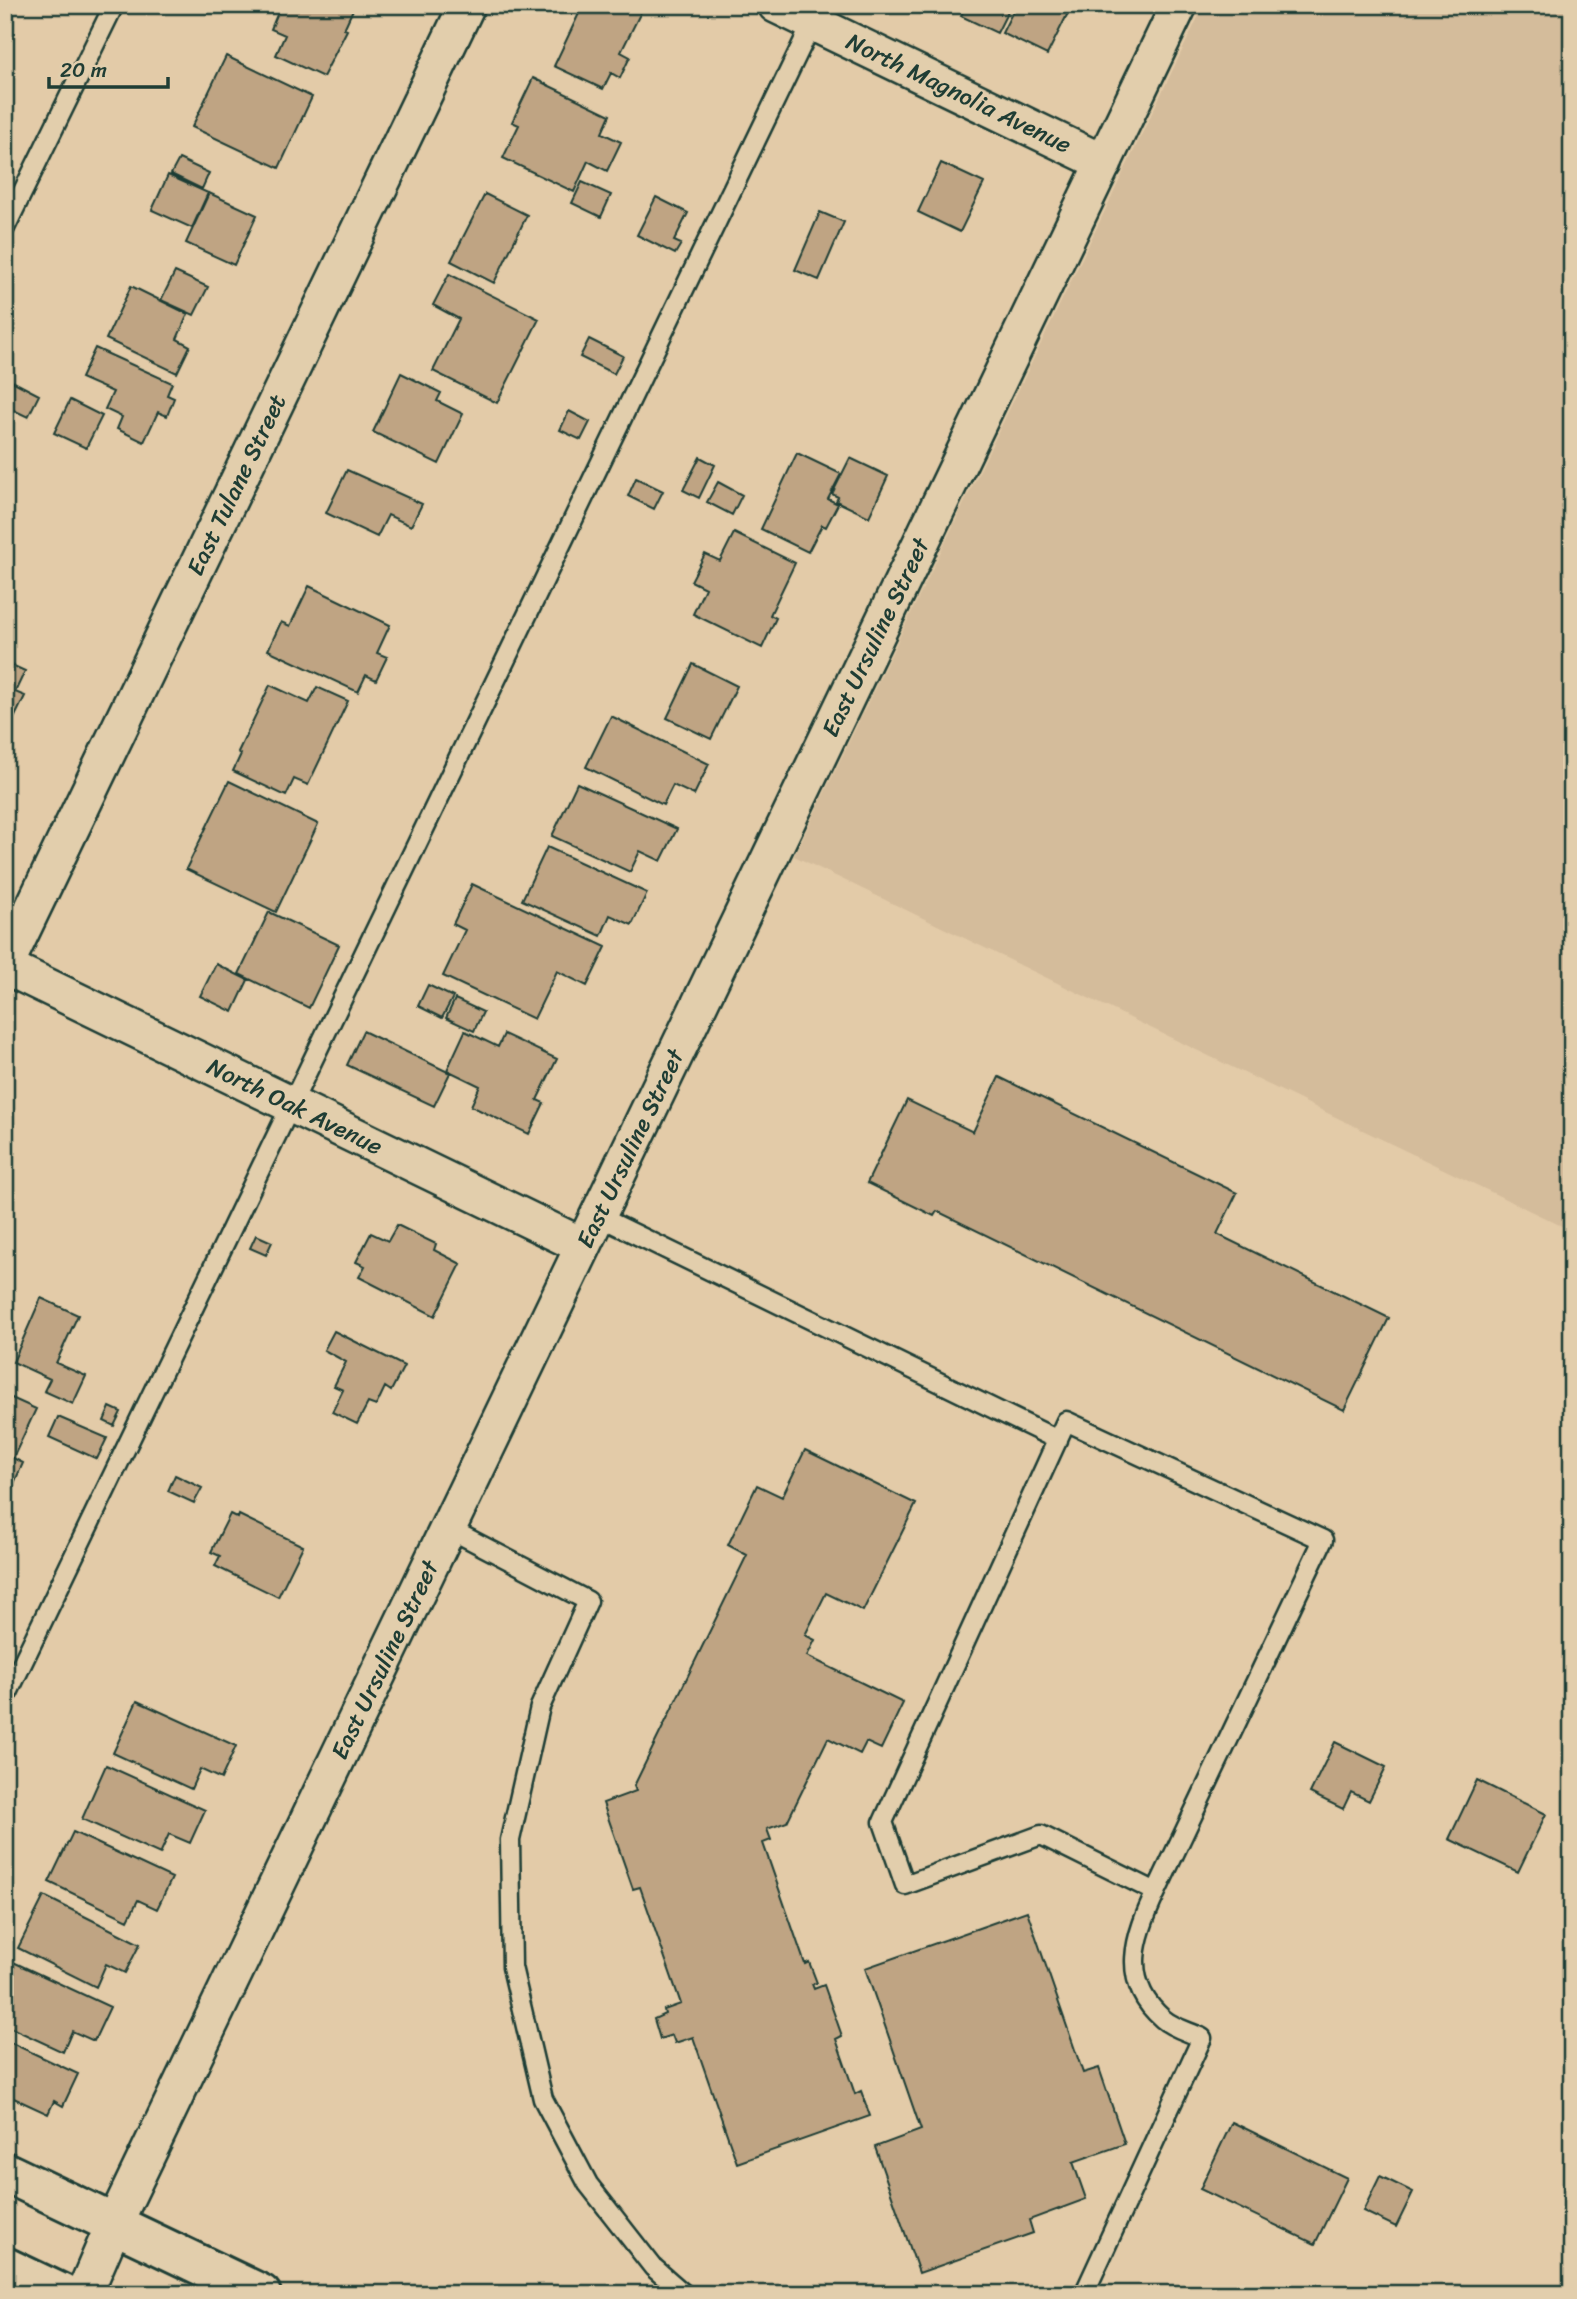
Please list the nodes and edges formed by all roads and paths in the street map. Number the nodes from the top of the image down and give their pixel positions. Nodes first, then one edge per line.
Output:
1 (114, 5) edge
2 (467, 5) edge
3 (776, 5) edge
4 (1179, 5) edge
5 (817, 14) edge
6 (1104, 163) junction
7 (5, 228) edge
8 (5, 966) edge
9 (291, 1105) junction
10 (591, 1231) junction
11 (1058, 1440) junction
12 (448, 1528) junction
13 (5, 1699) edge
14 (1156, 1892) junction
15 (5, 2172) edge
16 (114, 2224) junction
17 (5, 2267) edge
18 (62, 2294) edge
19 (84, 2294) edge
20 (261, 2294) edge
21 (684, 2294) edge
22 (1084, 2294) edge

1 - 7 lane
2 - 8 street, East Tulane Street
3 - 5 street, North Magnolia Avenue
4 - 6 street, East Ursuline Street
5 - 6 street, North Magnolia Avenue
5 - 9 lane
6 - 10 street, East Ursuline Street
8 - 9 street, North Oak Avenue
9 - 10 street, North Oak Avenue
9 - 13 lane
10 - 11 lane
10 - 12 street, East Ursuline Street
11 - 14 lane
11 - 14 lane
12 - 16 street, East Ursuline Street
12 - 21 lane
14 - 22 lane
15 - 16 main road
16 - 19 street, East Ursuline Street
16 - 20 main road
17 - 18 main road

